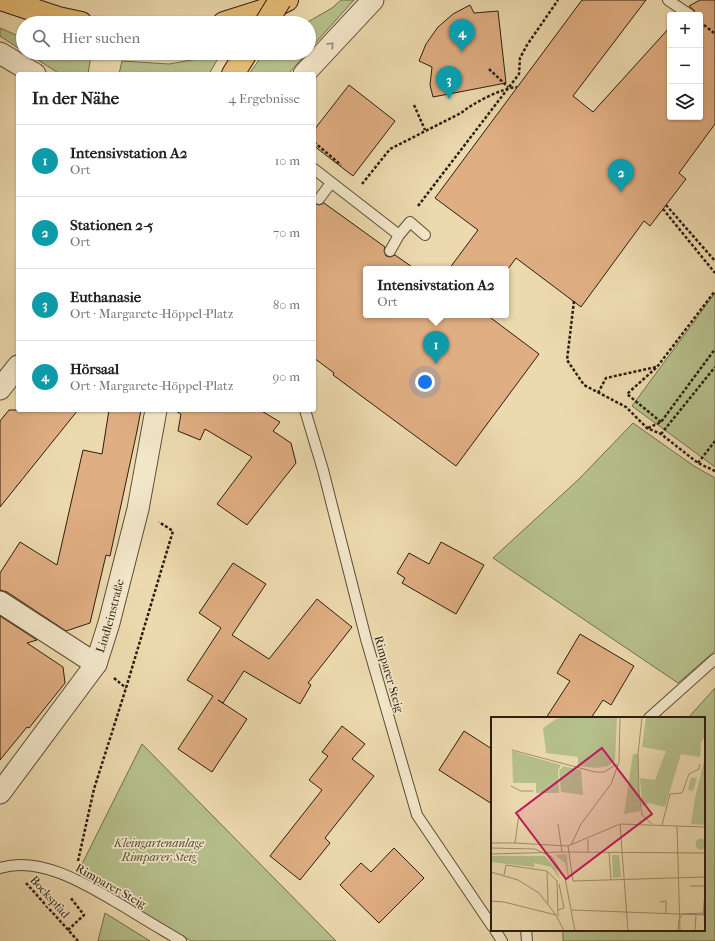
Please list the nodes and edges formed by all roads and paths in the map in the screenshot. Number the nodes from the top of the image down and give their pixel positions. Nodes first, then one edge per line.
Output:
1 (4, 0) edge
2 (280, 0) edge
3 (287, 0) edge
4 (373, 0) edge
5 (558, 0) edge
6 (668, 0) edge
7 (686, 12) edge
8 (52, 16) edge
9 (246, 16) edge
10 (270, 16) edge
11 (703, 24) edge
12 (714, 33) dead end
13 (0, 53) edge
14 (489, 69) dead end
15 (32, 72) edge
16 (306, 72) edge
17 (508, 87) junction
18 (517, 87) dead end
19 (414, 105) dead end
20 (425, 130) junction
21 (316, 144) edge
22 (342, 166) dead end
23 (316, 171) edge
24 (331, 183) junction
25 (363, 183) dead end
26 (319, 199) dead end
27 (666, 205) dead end
28 (663, 208) dead end
29 (415, 210) dead end
30 (399, 235) junction
31 (425, 235) dead end
32 (390, 251) dead end
33 (715, 261) edge
34 (715, 273) edge
35 (715, 291) edge
36 (574, 301) dead end
37 (715, 349) edge
38 (657, 367) junction
39 (715, 367) edge
40 (16, 369) edge
41 (0, 389) edge
42 (598, 393) junction
43 (156, 412) edge
44 (306, 412) edge
45 (661, 422) junction
46 (648, 428) junction
47 (661, 434) junction
48 (715, 441) edge
49 (698, 463) junction
50 (715, 471) edge
51 (138, 509) junction
52 (0, 602) edge
53 (715, 659) edge
54 (96, 664) junction
55 (650, 717) edge
56 (0, 793) edge
57 (5, 866) edge
58 (75, 878) junction
59 (70, 898) dead end
60 (491, 925) edge
61 (68, 930) junction
62 (496, 931) edge
63 (526, 931) edge
64 (78, 941) edge
65 (181, 941) edge
66 (502, 941) edge
67 (527, 941) edge

1 - 8 main road
2 - 10 main road, bridge
3 - 9 main road
16 -> 4 street
5 - 17 path
6 - 7 lane
11 - 12 path
13 - 15 street
14 - 17 path
17 - 18 path
17 - 20 path
17 - 29 path
19 - 20 path
20 - 25 path
21 - 22 path
23 - 24 lane
24 - 26 lane
24 - 30 lane
27 - 33 path
28 - 34 path
30 - 31 lane
30 - 32 lane
35 - 38 path
36 - 42 path
37 - 45 path
38 - 42 path
38 - 45 path
39 - 47 path
40 - 41 street
42 - 46 path
43 - 51 street, Lindleinstraße
44 - 60 lane, Rimparer Steig
45 - 46 path
46 - 47 path
47 - 49 path
48 - 49 path
49 - 50 path
51 - 54 street, Lindleinstraße
51 - 58 path
52 - 54 street
53 - 55 lane
54 - 56 street, Lindleinstraße
57 - 58 lane, Rimparer Steig
57 - 61 path, Bockspfad
58 - 65 lane, Rimparer Steig
59 - 61 path
61 - 64 path, Bockspfad
62 - 66 lane
63 - 67 lane

